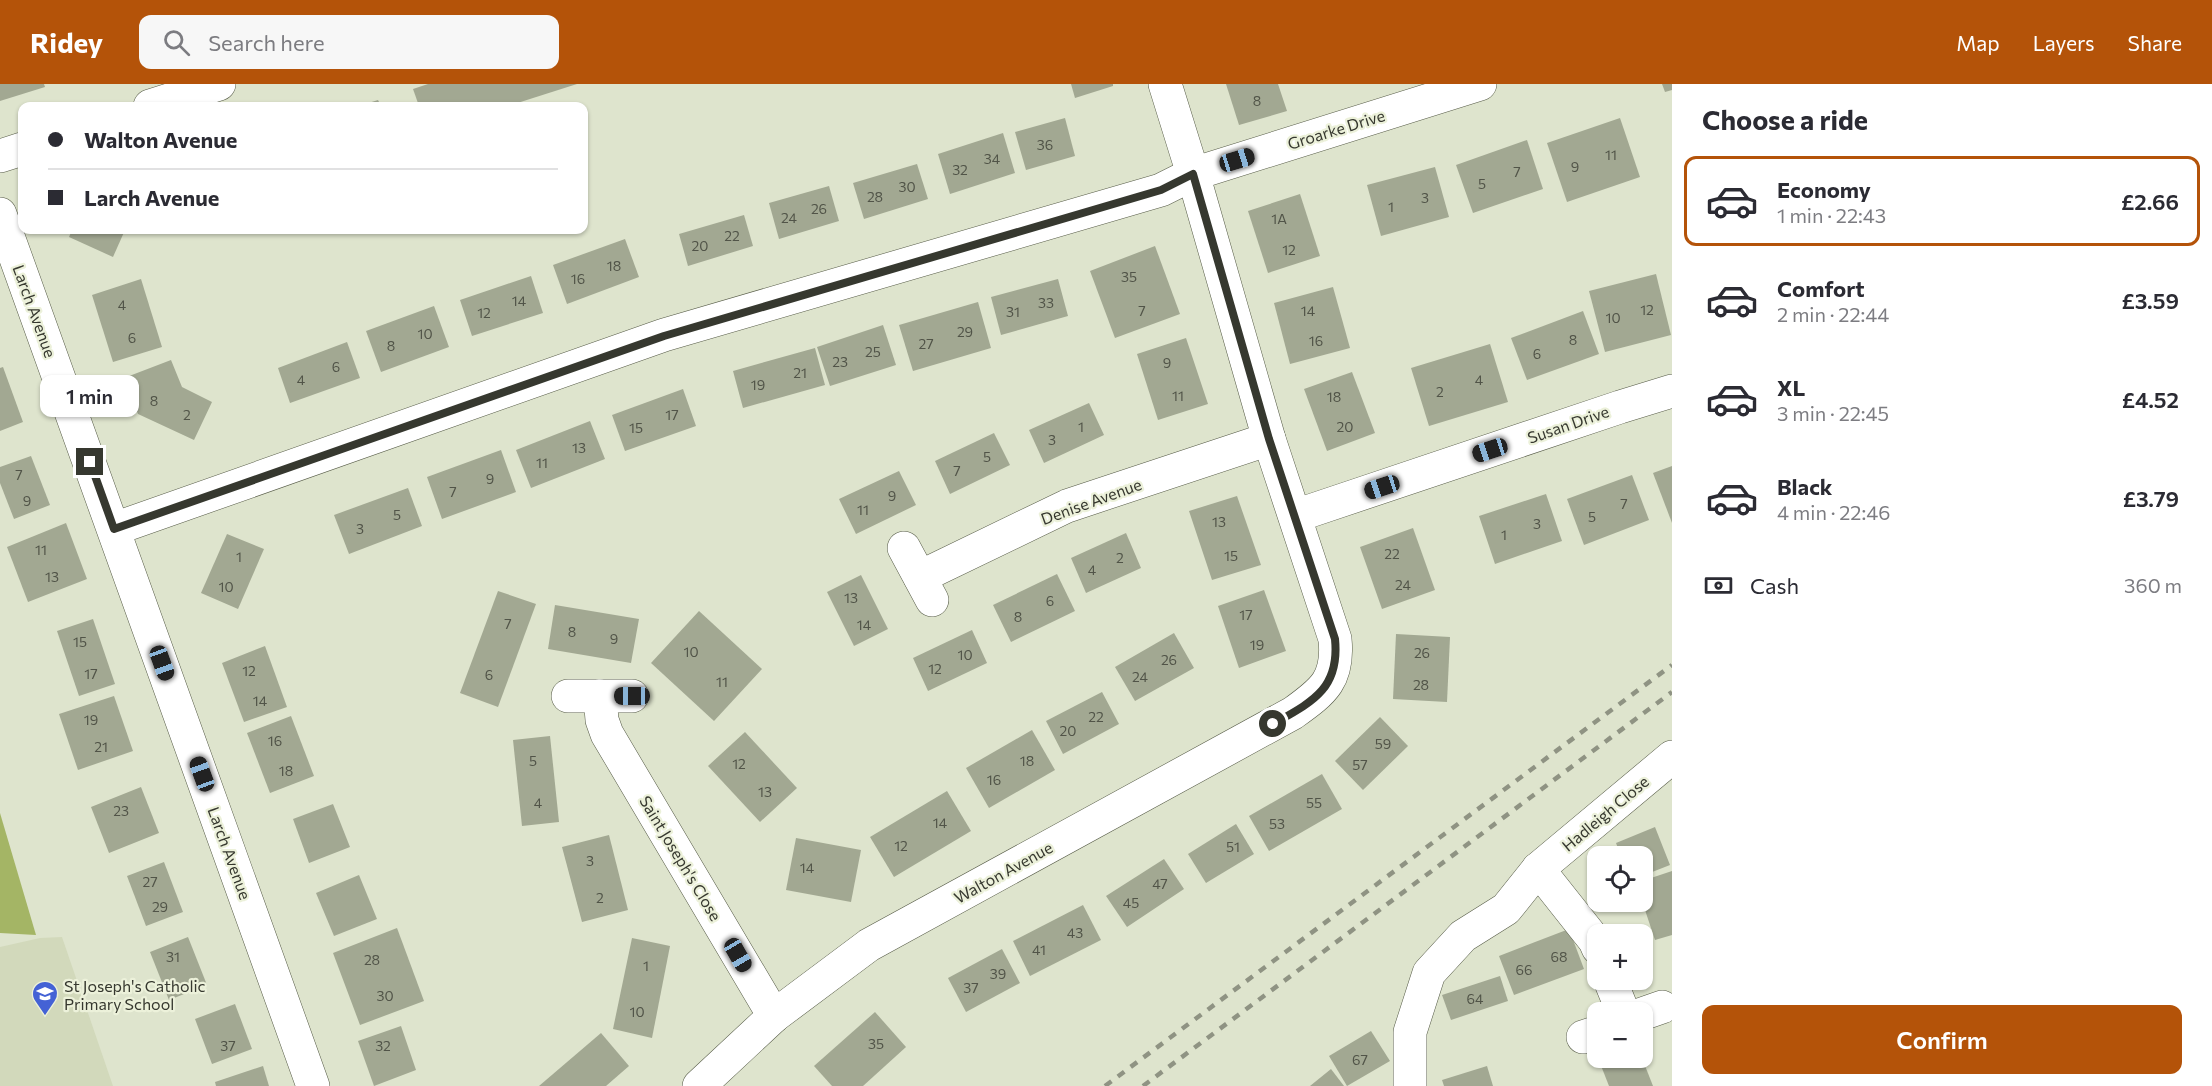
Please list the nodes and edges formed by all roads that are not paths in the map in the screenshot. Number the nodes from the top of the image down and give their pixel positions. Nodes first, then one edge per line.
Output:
1 (219, 84) edge
2 (1165, 84) edge
3 (1480, 84) edge
4 (163, 102) edge
5 (18, 149) edge
6 (0, 156) edge
7 (1193, 174) junction
8 (0, 214) edge
9 (1672, 391) edge
10 (1269, 439) junction
11 (1295, 516) junction
12 (114, 529) junction
13 (904, 548) dead end
14 (568, 696) dead end
15 (600, 696) junction
16 (632, 696) dead end
17 (1672, 757) edge
18 (1538, 869) junction
19 (1587, 932) edge
20 (774, 1016) junction
21 (313, 1086) edge
22 (699, 1086) edge
23 (1410, 1086) edge

1 - 4 street
2 - 7 street
3 - 7 street, Groarke Drive
5 - 6 street
7 - 10 street
7 - 12 street, Groarke Drive
8 - 12 street, Larch Avenue
9 - 11 street, Susan Drive
10 - 11 street
10 - 13 street, Denise Avenue
11 - 20 street, Walton Avenue
12 - 21 street, Larch Avenue
14 - 15 street
15 - 16 street
15 - 20 street, Saint Joseph's Close
17 - 18 street, Hadleigh Close
18 - 19 street
18 - 23 street, Hadleigh Close
20 - 22 street, Walton Avenue

